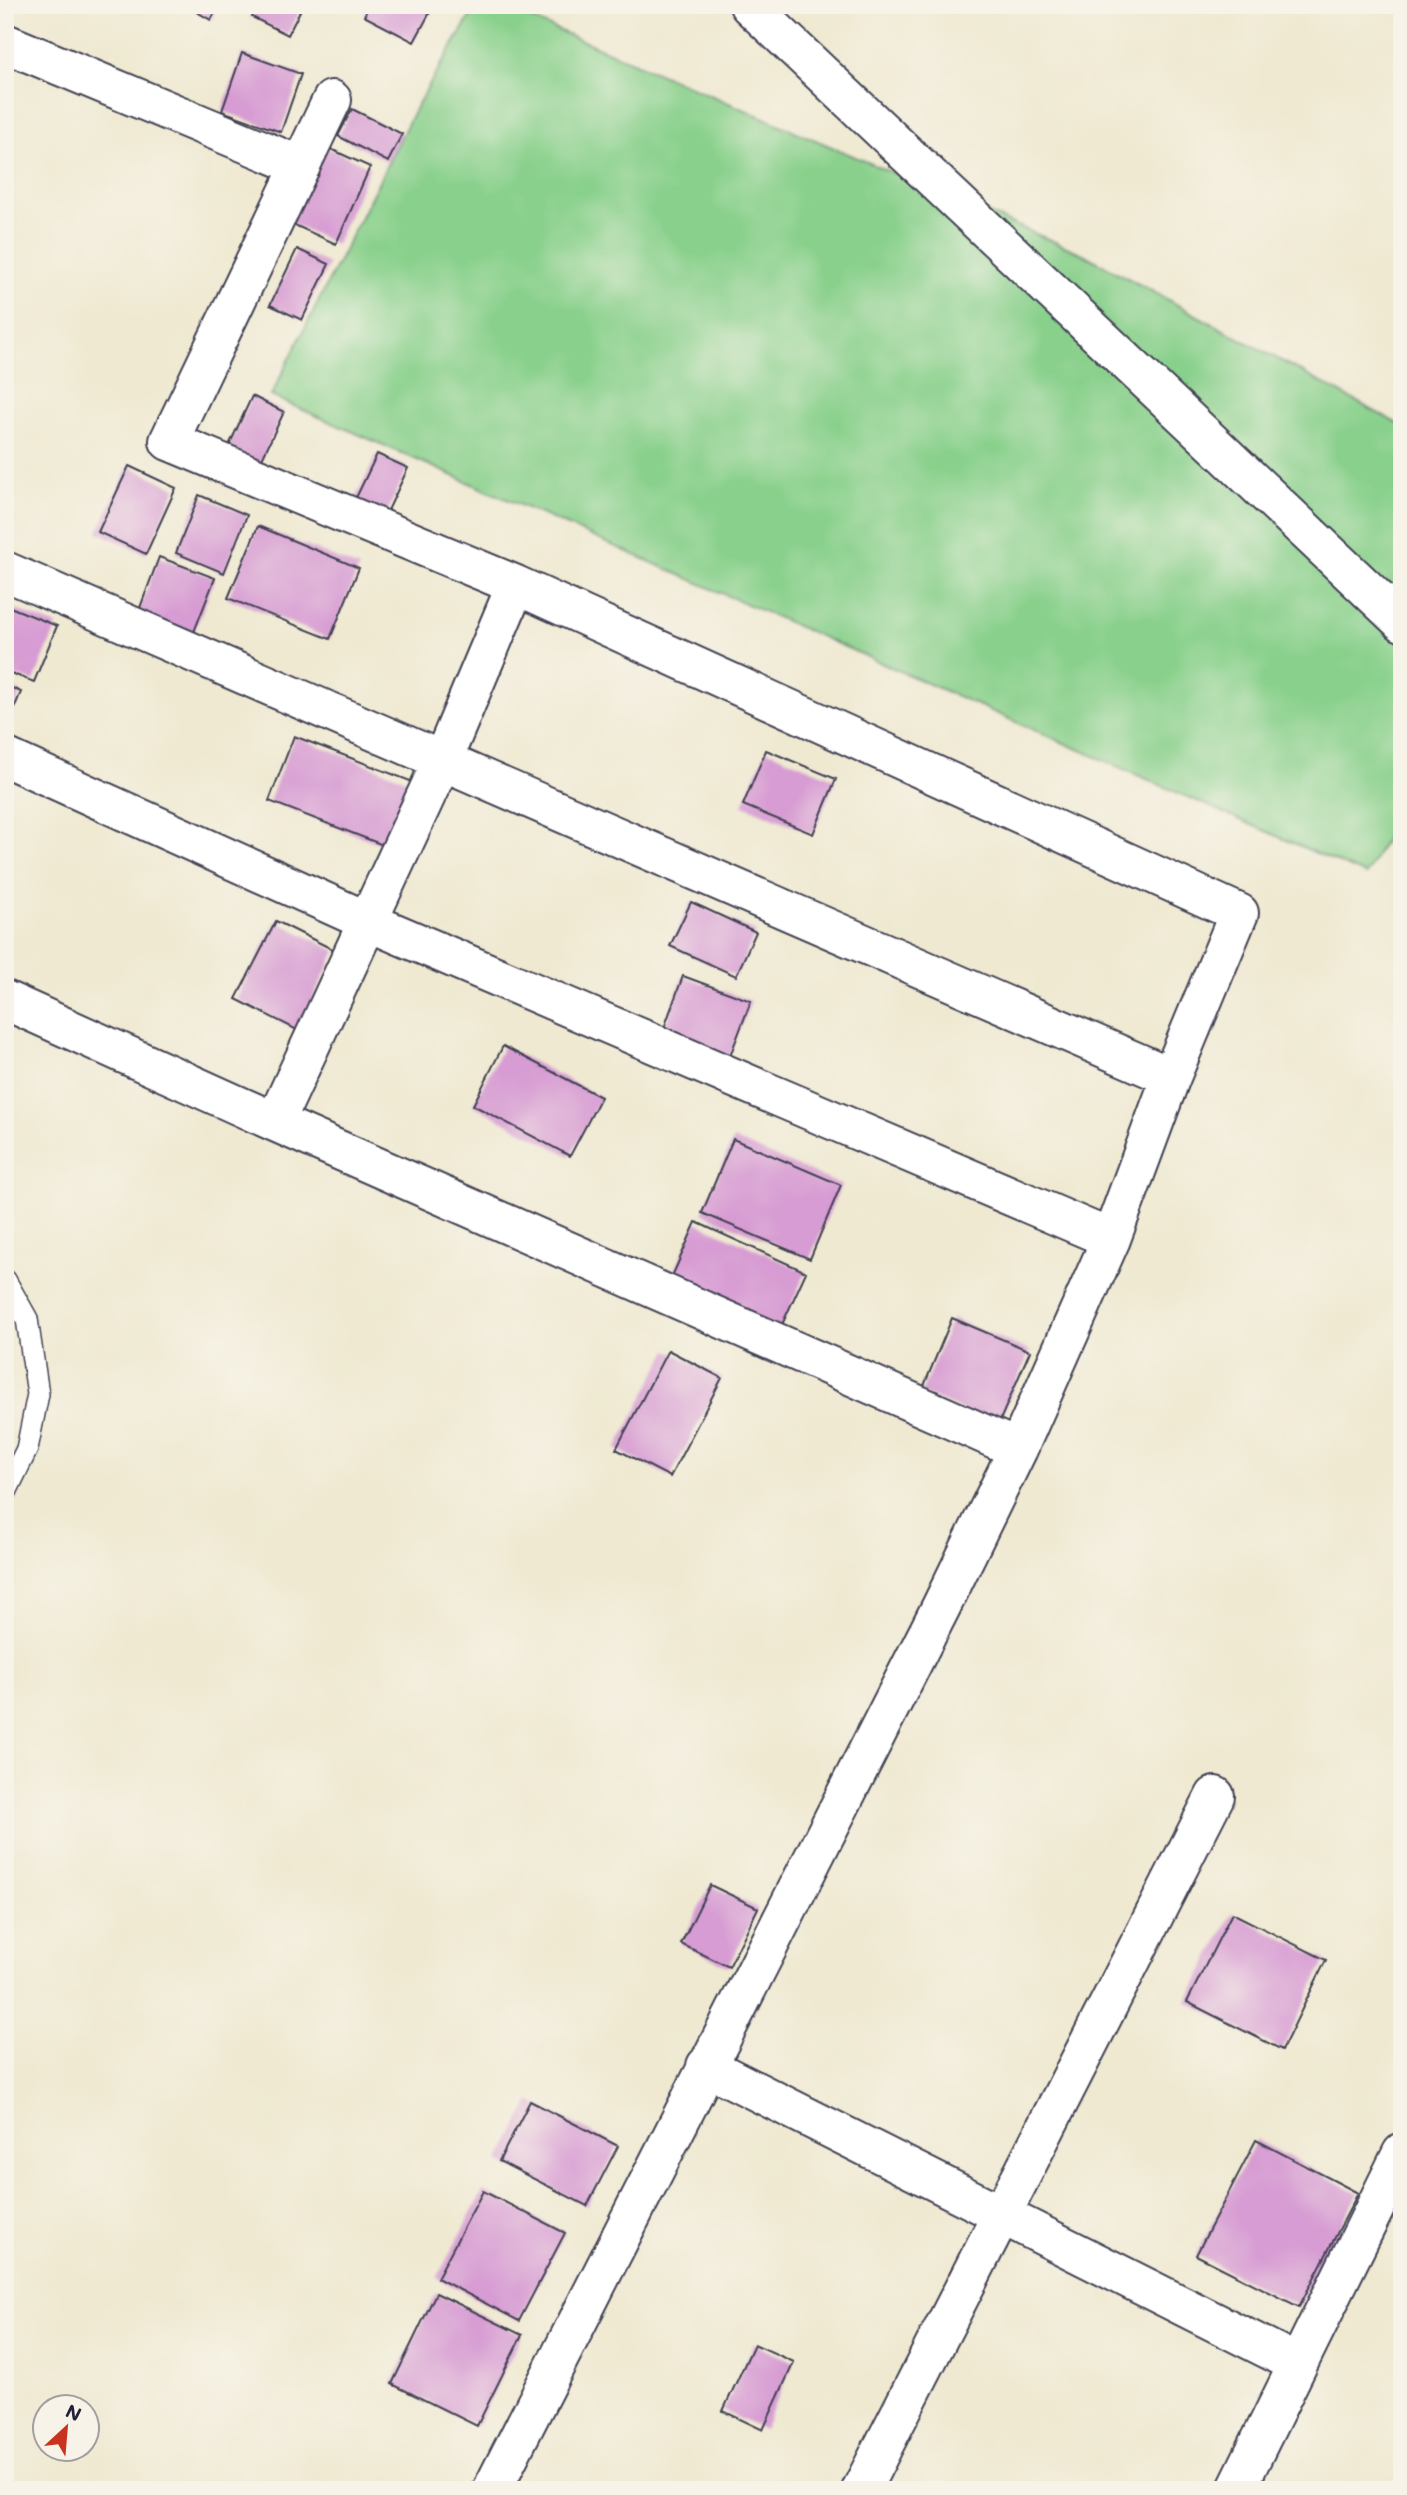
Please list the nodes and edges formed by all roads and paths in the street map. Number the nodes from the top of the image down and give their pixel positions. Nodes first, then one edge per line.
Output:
1 (749, 5) edge
2 (5, 43) edge
3 (332, 100) dead end
4 (301, 166) junction
5 (5, 571) edge
6 (516, 584) junction
7 (1402, 622) edge
8 (5, 757) edge
9 (442, 761) junction
10 (369, 922) junction
11 (5, 1000) edge
12 (1171, 1077) junction
13 (275, 1122) junction
14 (1111, 1239) junction
15 (5, 1280) edge
16 (1018, 1449) junction
17 (5, 1494) edge
18 (1215, 1796) dead end
19 (706, 2066) junction
20 (1402, 2153) edge
21 (1001, 2215) junction
22 (1298, 2364) junction
23 (492, 2490) edge
24 (861, 2490) edge
25 (1236, 2490) edge

1 - 7 street
2 - 4 street
3 - 4 street
4 - 6 street
5 - 9 street
6 - 9 street
6 - 12 street
8 - 10 street
9 - 10 street
9 - 12 street
10 - 13 street
10 - 14 street
11 - 13 street
12 - 14 street
13 - 16 street
14 - 16 street
15 - 17 lane
16 - 19 street
18 - 21 street
19 - 21 street
19 - 23 street
20 - 22 street
21 - 22 street
21 - 24 street
22 - 25 street

